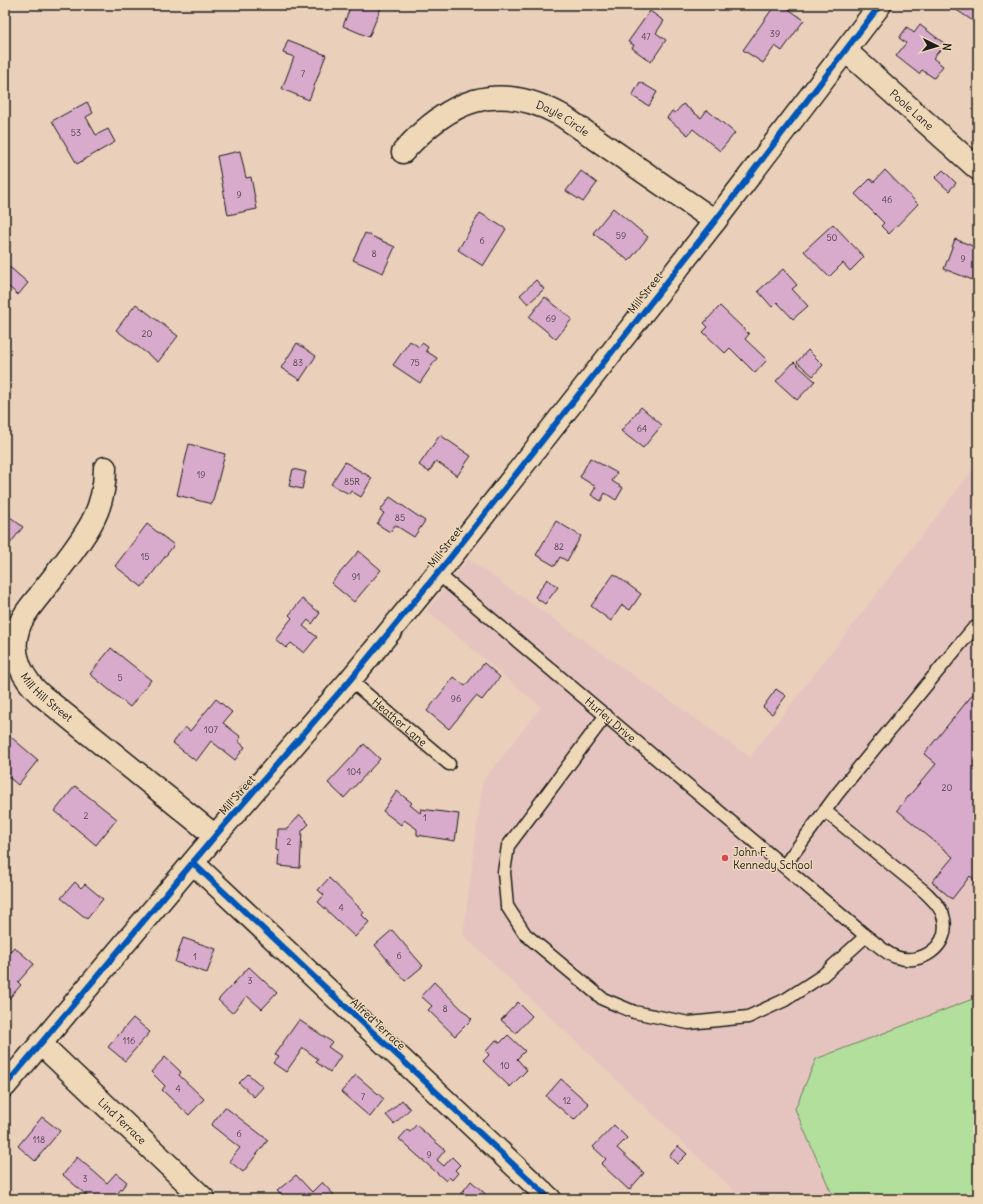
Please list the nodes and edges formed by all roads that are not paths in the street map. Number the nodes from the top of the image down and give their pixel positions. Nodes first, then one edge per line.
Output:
1 (880, 5) edge
2 (846, 51) junction
3 (403, 152) dead end
4 (978, 169) edge
5 (715, 221) junction
6 (105, 468) dead end
7 (437, 573) junction
8 (978, 626) edge
9 (350, 680) junction
10 (606, 715) junction
11 (449, 764) dead end
12 (824, 811) junction
13 (215, 836) junction
14 (192, 863) junction
15 (784, 866) junction
16 (866, 936) junction
17 (41, 1044) junction
18 (5, 1086) edge
19 (204, 1199) edge
20 (550, 1199) edge

1 - 2 street, Mill Street
2 - 4 street, Poole Lane
2 - 5 street, Mill Street
3 - 5 street, Dayle Circle
5 - 7 street, Mill Street
6 - 13 street, Mill Hill Street
7 - 9 street, Mill Street
7 - 10 lane, Hurley Drive
8 - 12 lane
9 - 11 lane, Heather Lane
9 - 13 street, Mill Street
10 - 15 lane, Hurley Drive
10 - 16 lane
12 - 15 lane
12 - 16 lane, Hurley Drive
13 - 14 street, Mill Street
14 - 17 street, Mill Street
14 - 20 street, Alfred Terrace
15 - 16 lane, Hurley Drive
17 - 18 street, Mill Street
17 - 19 street, Lind Terrace

